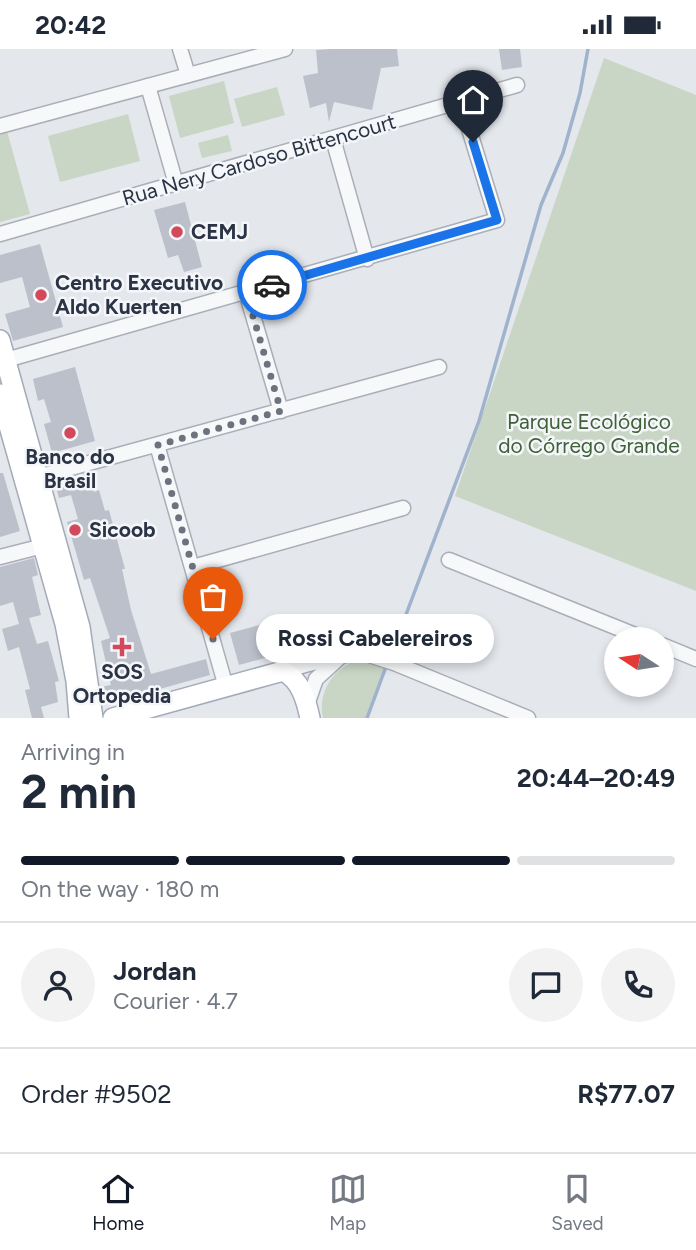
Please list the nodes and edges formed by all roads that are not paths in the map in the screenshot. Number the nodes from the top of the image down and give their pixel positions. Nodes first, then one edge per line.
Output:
1 (180, 49) edge
2 (285, 49) edge
3 (188, 75) junction
4 (517, 85) dead end
5 (148, 86) junction
6 (461, 103) junction
7 (0, 126) edge
8 (333, 139) junction
9 (176, 184) junction
10 (0, 234) edge
11 (367, 259) junction
12 (246, 292) junction
13 (0, 340) edge
14 (6, 360) junction
15 (439, 367) dead end
16 (0, 394) edge
17 (281, 411) junction
18 (4, 423) edge
19 (158, 445) junction
20 (38, 477) junction
21 (403, 508) dead end
22 (43, 545) junction
23 (0, 558) edge
24 (449, 560) dead end
25 (193, 566) junction
26 (615, 627) edge
27 (674, 650) edge
28 (342, 655) junction
29 (696, 659) edge
30 (283, 671) junction
31 (226, 687) junction
32 (170, 710) edge
33 (309, 711) edge
34 (79, 718) edge
35 (93, 718) edge
36 (113, 718) edge
37 (528, 718) edge

1 - 3 street
2 - 3 street
3 - 5 street
4 - 6 street, Rua Nery Cardoso Bittencourt
5 - 7 street
5 - 9 street
6 - 8 street, Rua Nery Cardoso Bittencourt
6 - 11 street
8 - 9 street, Rua Nery Cardoso Bittencourt
8 - 11 street
9 - 10 street, Rua Nery Cardoso Bittencourt
11 - 12 street
12 - 14 street
12 - 17 street
13 - 14 main road
14 - 20 main road
15 - 17 street
16 - 18 main road
17 - 19 street
18 - 22 main road
19 - 20 street
19 - 25 street
20 - 35 main road
21 - 25 street
22 - 23 street
22 - 34 main road
24 - 26 street
25 - 31 street
27 - 29 street
28 - 30 street
28 - 33 street
28 - 37 street
30 - 31 main road
30 - 33 main road
31 - 32 main road
32 - 36 main road

